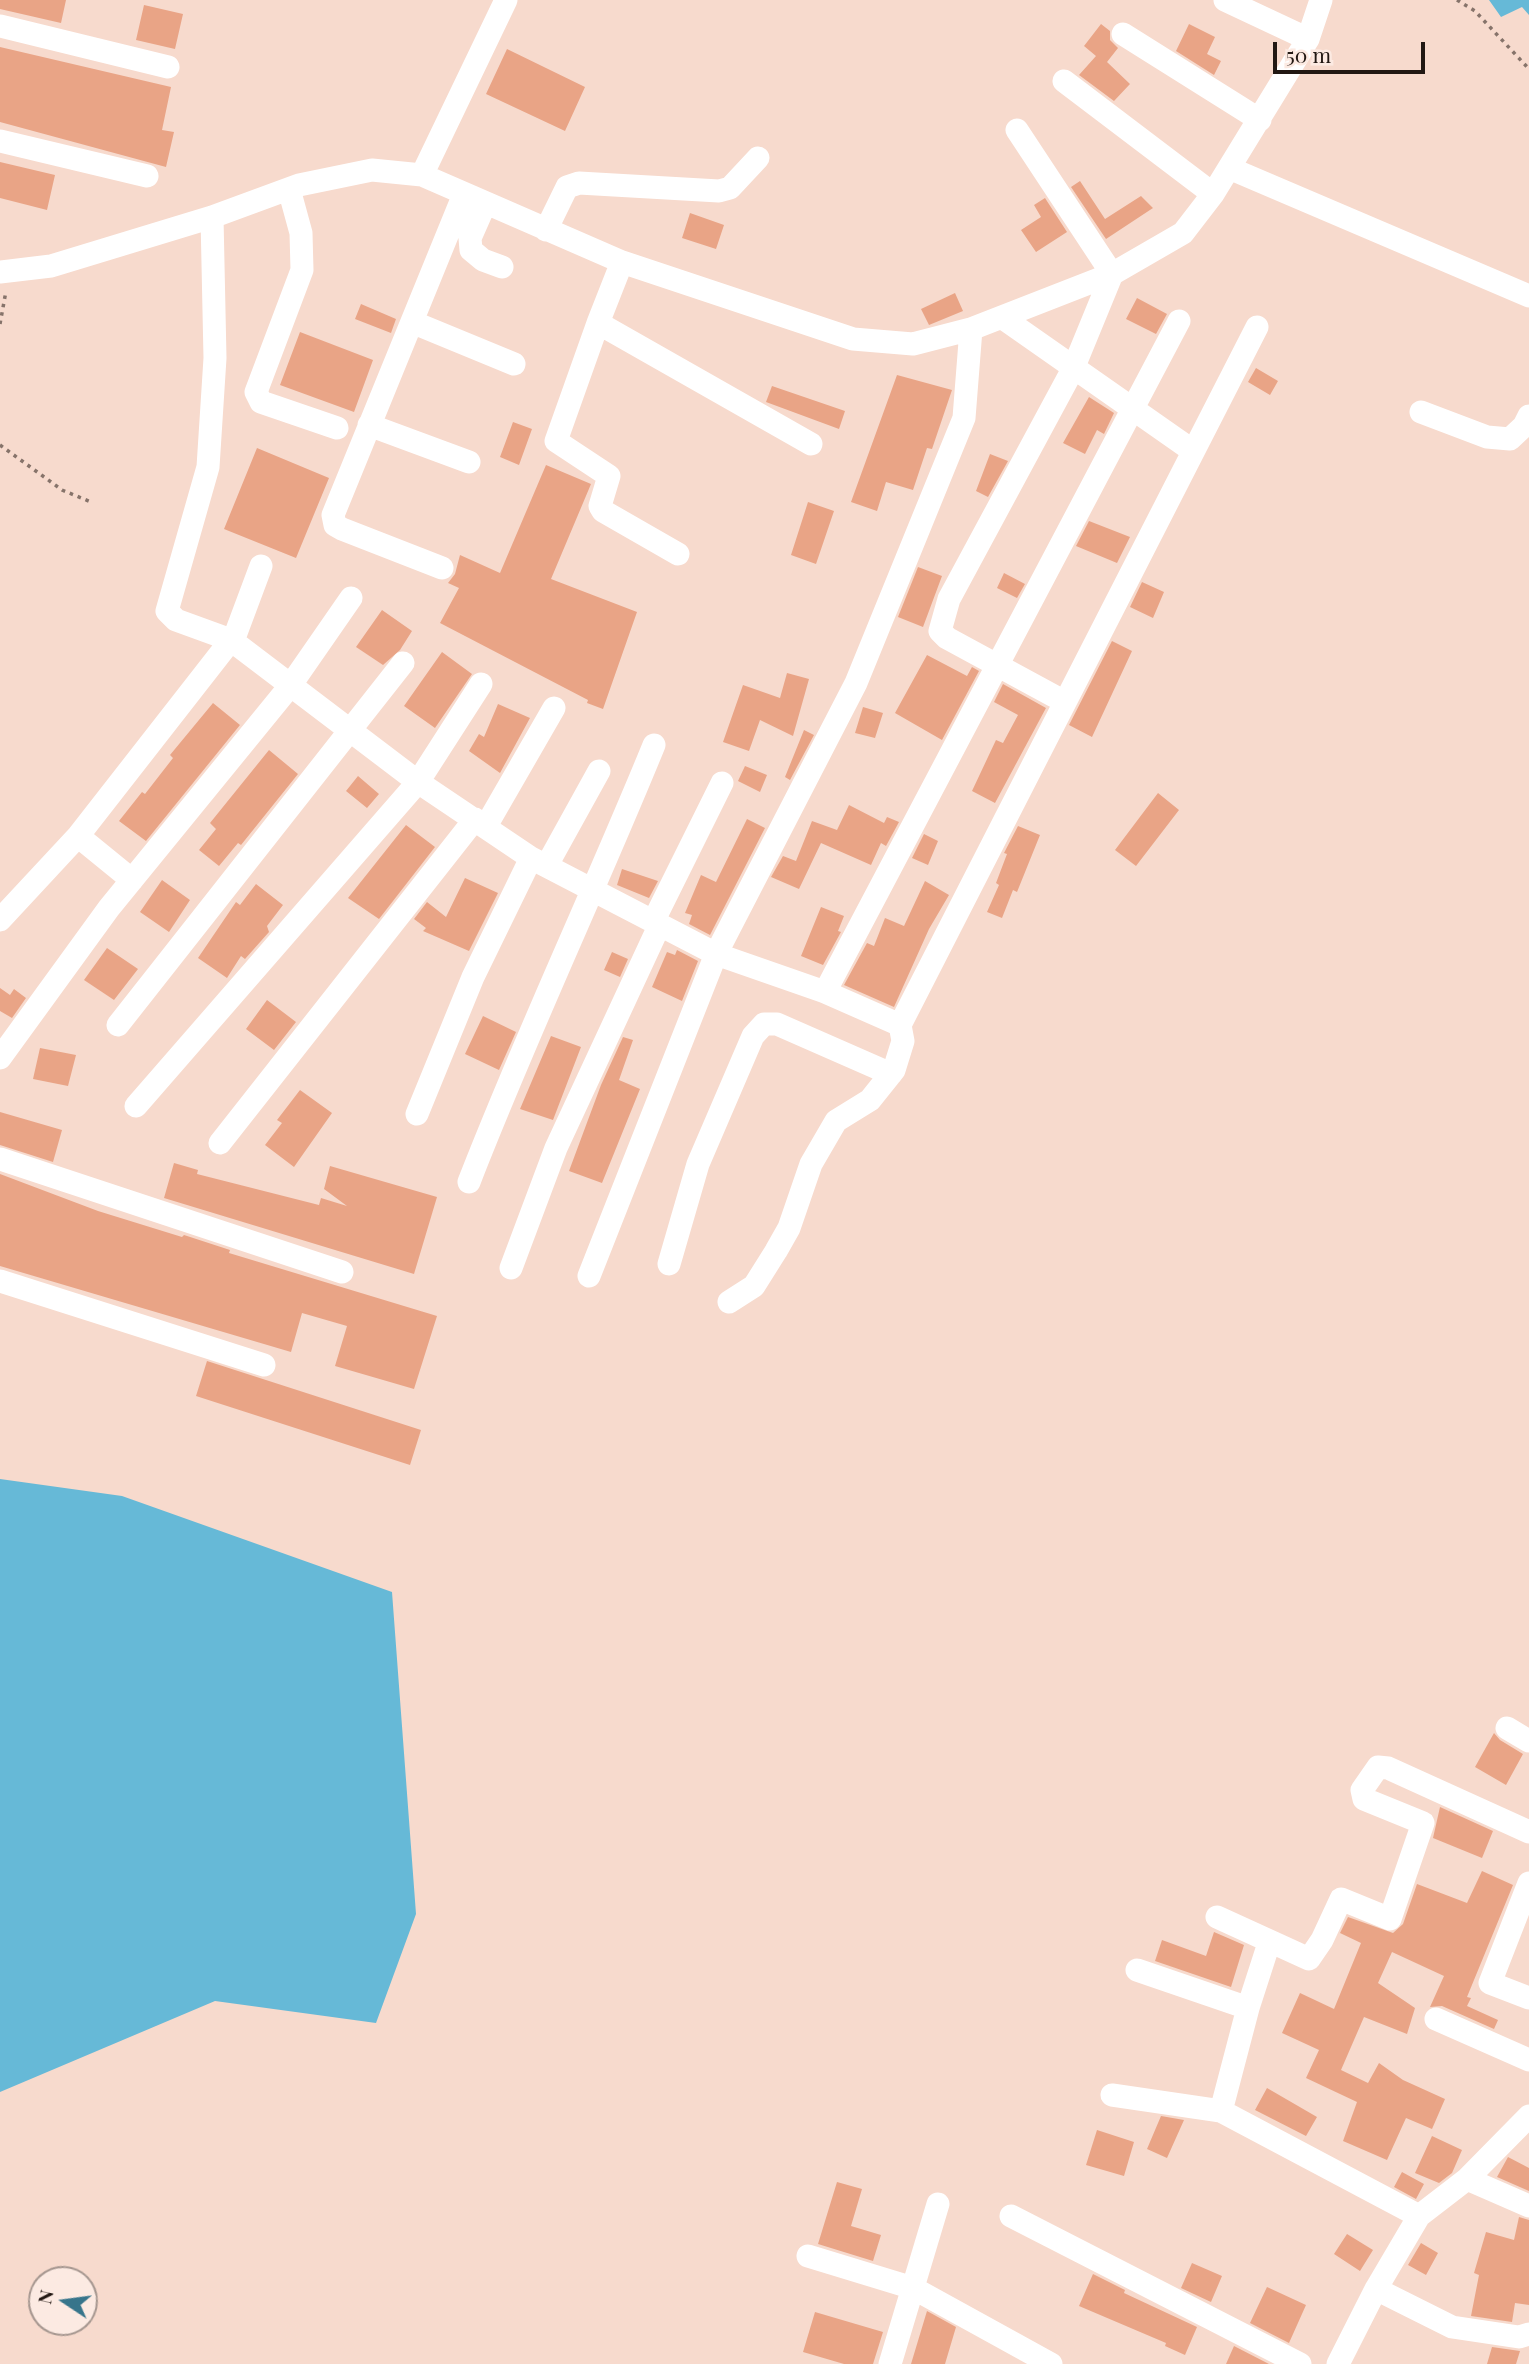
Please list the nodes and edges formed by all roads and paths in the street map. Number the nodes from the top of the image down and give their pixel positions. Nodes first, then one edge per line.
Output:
1 (506, 0) edge
2 (1225, 0) edge
3 (1321, 0) edge
4 (1457, 0) edge
5 (0, 26) edge
6 (1123, 34) dead end
7 (1308, 39) junction
8 (168, 67) dead end
9 (1529, 69) edge
10 (1064, 81) dead end
11 (1260, 120) junction
12 (1017, 130) dead end
13 (0, 141) edge
14 (758, 158) dead end
15 (1230, 168) junction
16 (422, 175) junction
17 (147, 176) dead end
18 (289, 190) junction
19 (1213, 194) junction
20 (475, 199) junction
21 (212, 217) junction
22 (546, 230) junction
23 (622, 262) junction
24 (502, 267) dead end
25 (5, 272) edge
26 (1112, 274) junction
27 (1529, 296) edge
28 (1003, 318) junction
29 (1179, 321) dead end
30 (412, 323) junction
31 (598, 323) junction
32 (0, 324) edge
33 (1257, 327) dead end
34 (971, 329) junction
35 (514, 364) dead end
36 (1073, 369) junction
37 (1133, 409) junction
38 (1421, 412) dead end
39 (1529, 416) edge
40 (369, 425) junction
41 (337, 428) dead end
42 (0, 444) edge
43 (811, 444) dead end
44 (1193, 452) junction
45 (470, 462) dead end
46 (91, 502) dead end
47 (678, 554) dead end
48 (261, 566) dead end
49 (442, 568) dead end
50 (351, 598) dead end
51 (232, 640) junction
52 (403, 663) dead end
53 (997, 666) junction
54 (481, 684) dead end
55 (290, 686) junction
56 (1065, 702) junction
57 (554, 708) dead end
58 (349, 731) junction
59 (654, 745) dead end
60 (599, 771) dead end
61 (418, 782) junction
62 (722, 783) dead end
63 (481, 822) junction
64 (78, 836) junction
65 (539, 862) junction
66 (132, 880) junction
67 (595, 890) junction
68 (0, 920) edge
69 (657, 922) junction
70 (716, 954) junction
71 (825, 992) junction
72 (118, 1025) dead end
73 (900, 1025) junction
74 (0, 1058) edge
75 (891, 1074) junction
76 (136, 1106) dead end
77 (417, 1114) dead end
78 (220, 1143) dead end
79 (0, 1159) edge
80 (469, 1182) dead end
81 (669, 1264) dead end
82 (511, 1268) dead end
83 (342, 1272) dead end
84 (589, 1276) dead end
85 (0, 1281) edge
86 (729, 1302) dead end
87 (264, 1365) dead end
88 (1507, 1728) dead end
89 (1529, 1741) edge
90 (1529, 1832) edge
91 (1529, 1883) edge
92 (1217, 1917) dead end
93 (1269, 1943) junction
94 (1137, 1970) dead end
95 (1529, 1998) edge
96 (1248, 2008) junction
97 (1436, 2019) dead end
98 (1529, 2060) edge
99 (1112, 2095) dead end
100 (1221, 2111) junction
101 (1529, 2116) edge
102 (1467, 2179) junction
103 (939, 2204) dead end
104 (1529, 2206) edge
105 (1011, 2216) dead end
106 (1419, 2216) junction
107 (808, 2256) dead end
108 (912, 2288) junction
109 (1376, 2289) junction
110 (1529, 2334) edge
111 (890, 2364) edge
112 (1051, 2364) edge
113 (1300, 2364) edge
114 (1338, 2364) edge

1 - 16 street
2 - 7 street
3 - 7 street
4 - 9 path
5 - 8 street
6 - 11 street
7 - 11 street
10 - 19 street
11 - 15 street
12 - 26 street
13 - 17 street
14 - 22 street
15 - 19 street
15 - 27 street
16 - 18 street
16 - 20 street
18 - 21 street
18 - 41 street
19 - 26 street
20 - 22 street
20 - 24 street
20 - 30 street
21 - 25 street
21 - 51 street
22 - 23 street
23 - 31 street
23 - 34 street
25 - 32 path
26 - 28 street
26 - 36 street
28 - 34 street
28 - 36 street
29 - 37 street
30 - 35 street
30 - 40 street
31 - 43 street
31 - 47 street
33 - 44 street
34 - 70 street
36 - 37 street
36 - 53 street
37 - 44 street
37 - 53 street
38 - 39 street
40 - 45 street
40 - 49 street
42 - 46 path
44 - 56 street
48 - 51 street
50 - 55 street
51 - 55 street
51 - 64 street
52 - 58 street
53 - 56 street
53 - 71 street
54 - 61 street
55 - 58 street
55 - 66 street
56 - 73 street
57 - 63 street
58 - 61 street
58 - 72 street
59 - 67 street
60 - 65 street
61 - 63 street
61 - 76 street
62 - 69 street
63 - 65 street
63 - 78 street
64 - 66 street
64 - 68 street
65 - 67 street
65 - 77 street
66 - 74 street
67 - 69 street
67 - 80 street
69 - 70 street
69 - 82 street
70 - 71 street
70 - 84 street
71 - 73 street
73 - 75 street
75 - 81 street
75 - 86 street
79 - 83 street
85 - 87 street
88 - 89 street
90 - 93 street
91 - 95 street
92 - 93 street
93 - 96 street
94 - 96 street
96 - 100 street
97 - 98 street
99 - 100 street
100 - 106 street
101 - 102 street
102 - 104 street
102 - 106 street
103 - 108 street
105 - 113 street
106 - 109 street
107 - 108 street
108 - 111 street
108 - 112 street
109 - 110 street
109 - 114 street

